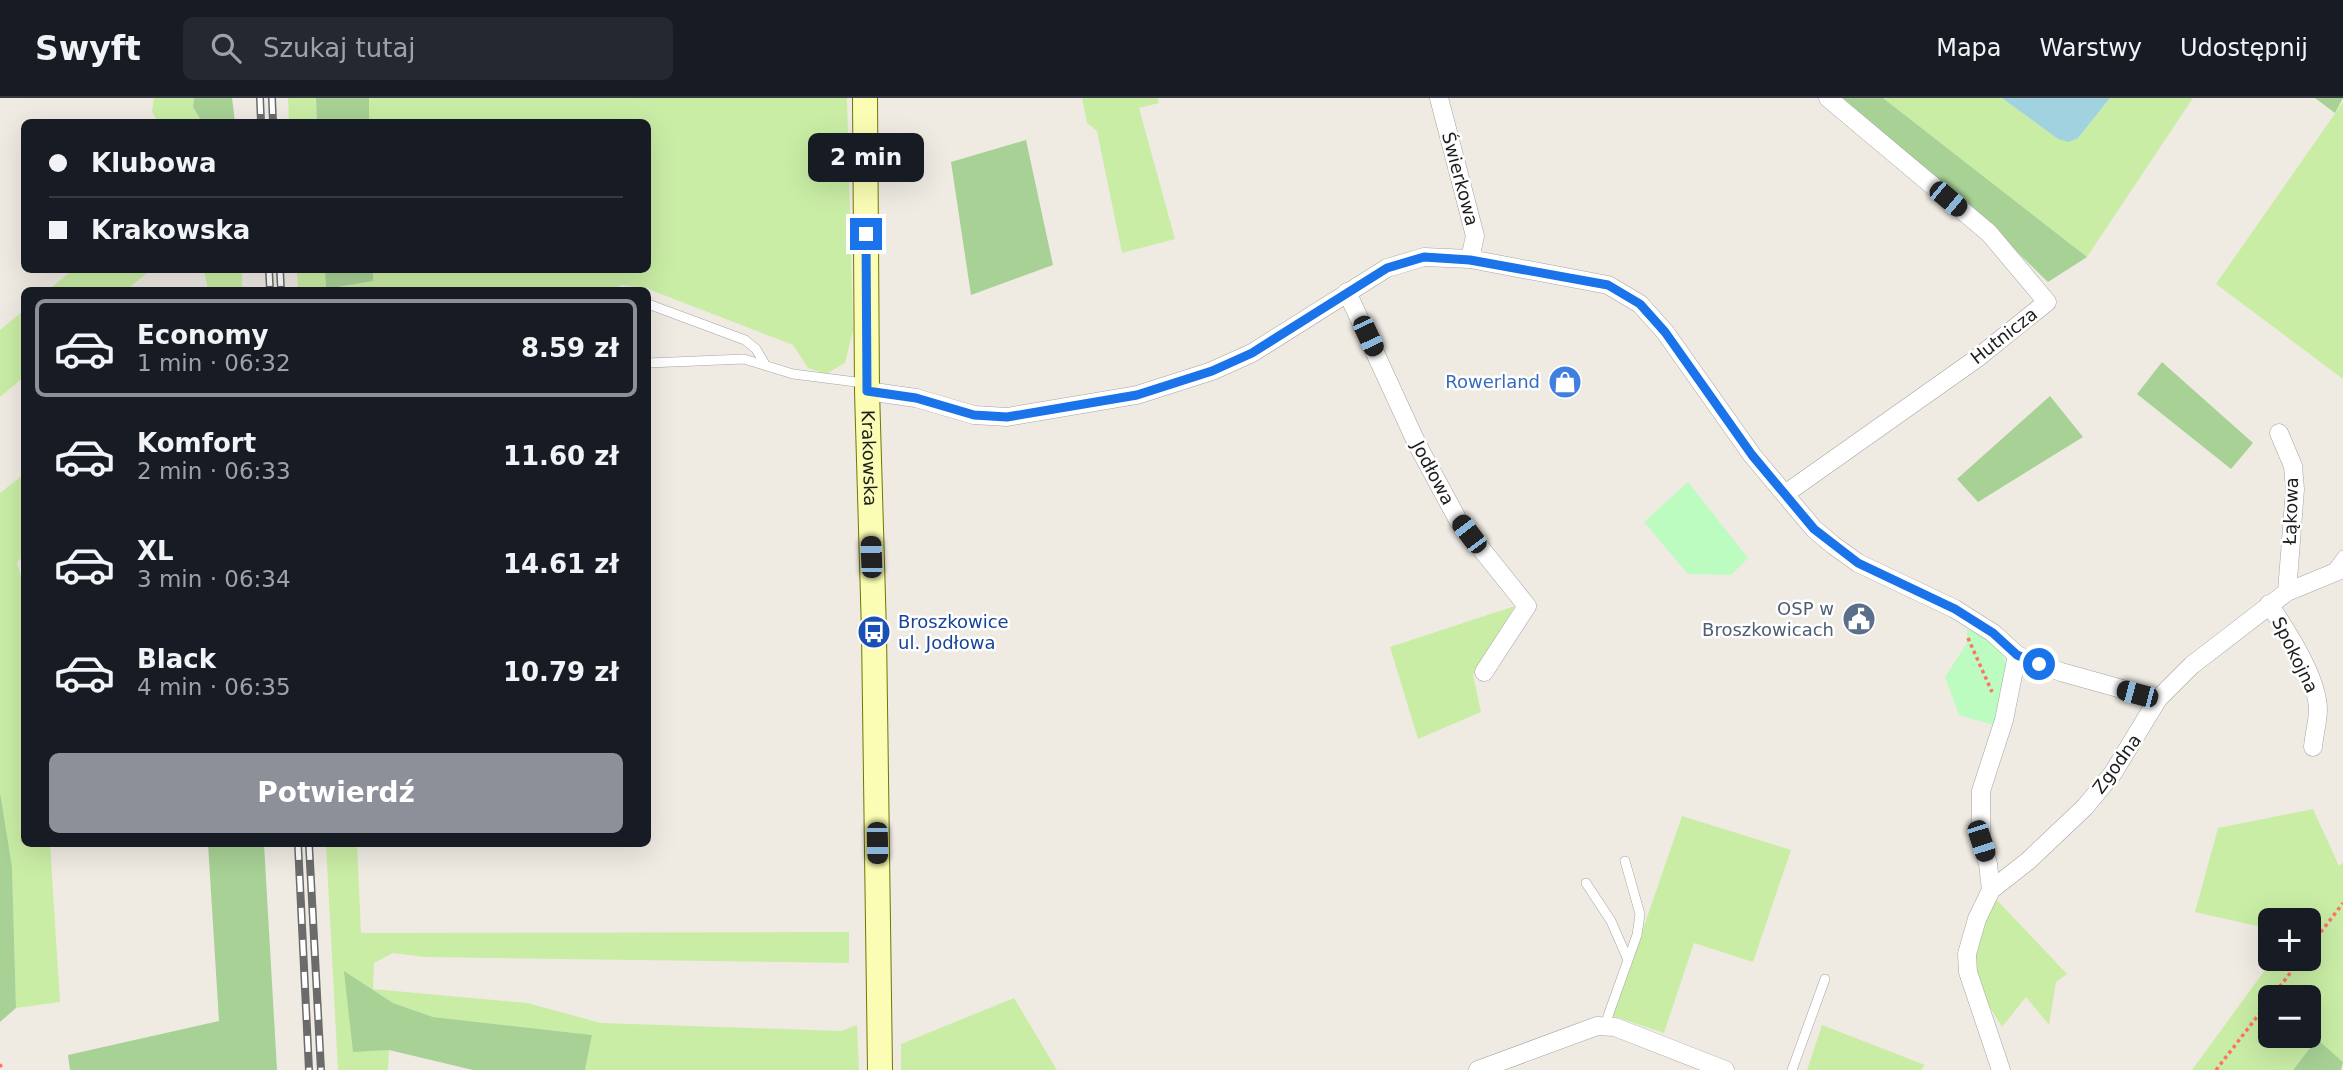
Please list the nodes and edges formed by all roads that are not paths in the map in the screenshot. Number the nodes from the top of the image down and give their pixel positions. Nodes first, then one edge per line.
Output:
1 (865, 98) edge
2 (1439, 98) edge
3 (1828, 98) edge
4 (1470, 260) junction
5 (1347, 292) junction
6 (651, 305) edge
7 (651, 363) edge
8 (766, 366) junction
9 (867, 387) junction
10 (2280, 433) dead end
11 (1785, 494) junction
12 (2343, 555) edge
13 (2335, 572) edge
14 (2287, 592) junction
15 (2269, 604) junction
16 (2017, 655) junction
17 (1484, 672) dead end
18 (2158, 699) junction
19 (2313, 747) dead end
20 (1625, 861) dead end
21 (1586, 883) dead end
22 (1991, 890) junction
23 (1628, 960) junction
24 (1825, 979) dead end
25 (1606, 1026) junction
26 (880, 1070) edge
27 (1478, 1070) edge
28 (1725, 1070) edge
29 (1792, 1070) edge
30 (2001, 1070) edge

1 - 9 street, Krakowska
2 - 4 street, Świerkowa
3 - 11 street, Hutnicza
4 - 5 street
4 - 11 street
5 - 9 street
5 - 17 street, Jodłowa
6 - 8 lane
7 - 8 lane
8 - 9 lane
9 - 26 street, Krakowska
10 - 14 street, Łąkowa
11 - 16 street
12 - 13 lane
13 - 14 street, Zgodna
14 - 15 street, Zgodna
15 - 18 street, Zgodna
15 - 19 street, Spokojna
16 - 18 street
16 - 22 street
18 - 22 street, Zgodna
20 - 23 lane
21 - 23 lane
22 - 30 street, Zgodna
23 - 25 lane
24 - 29 lane
25 - 27 street
25 - 28 street

